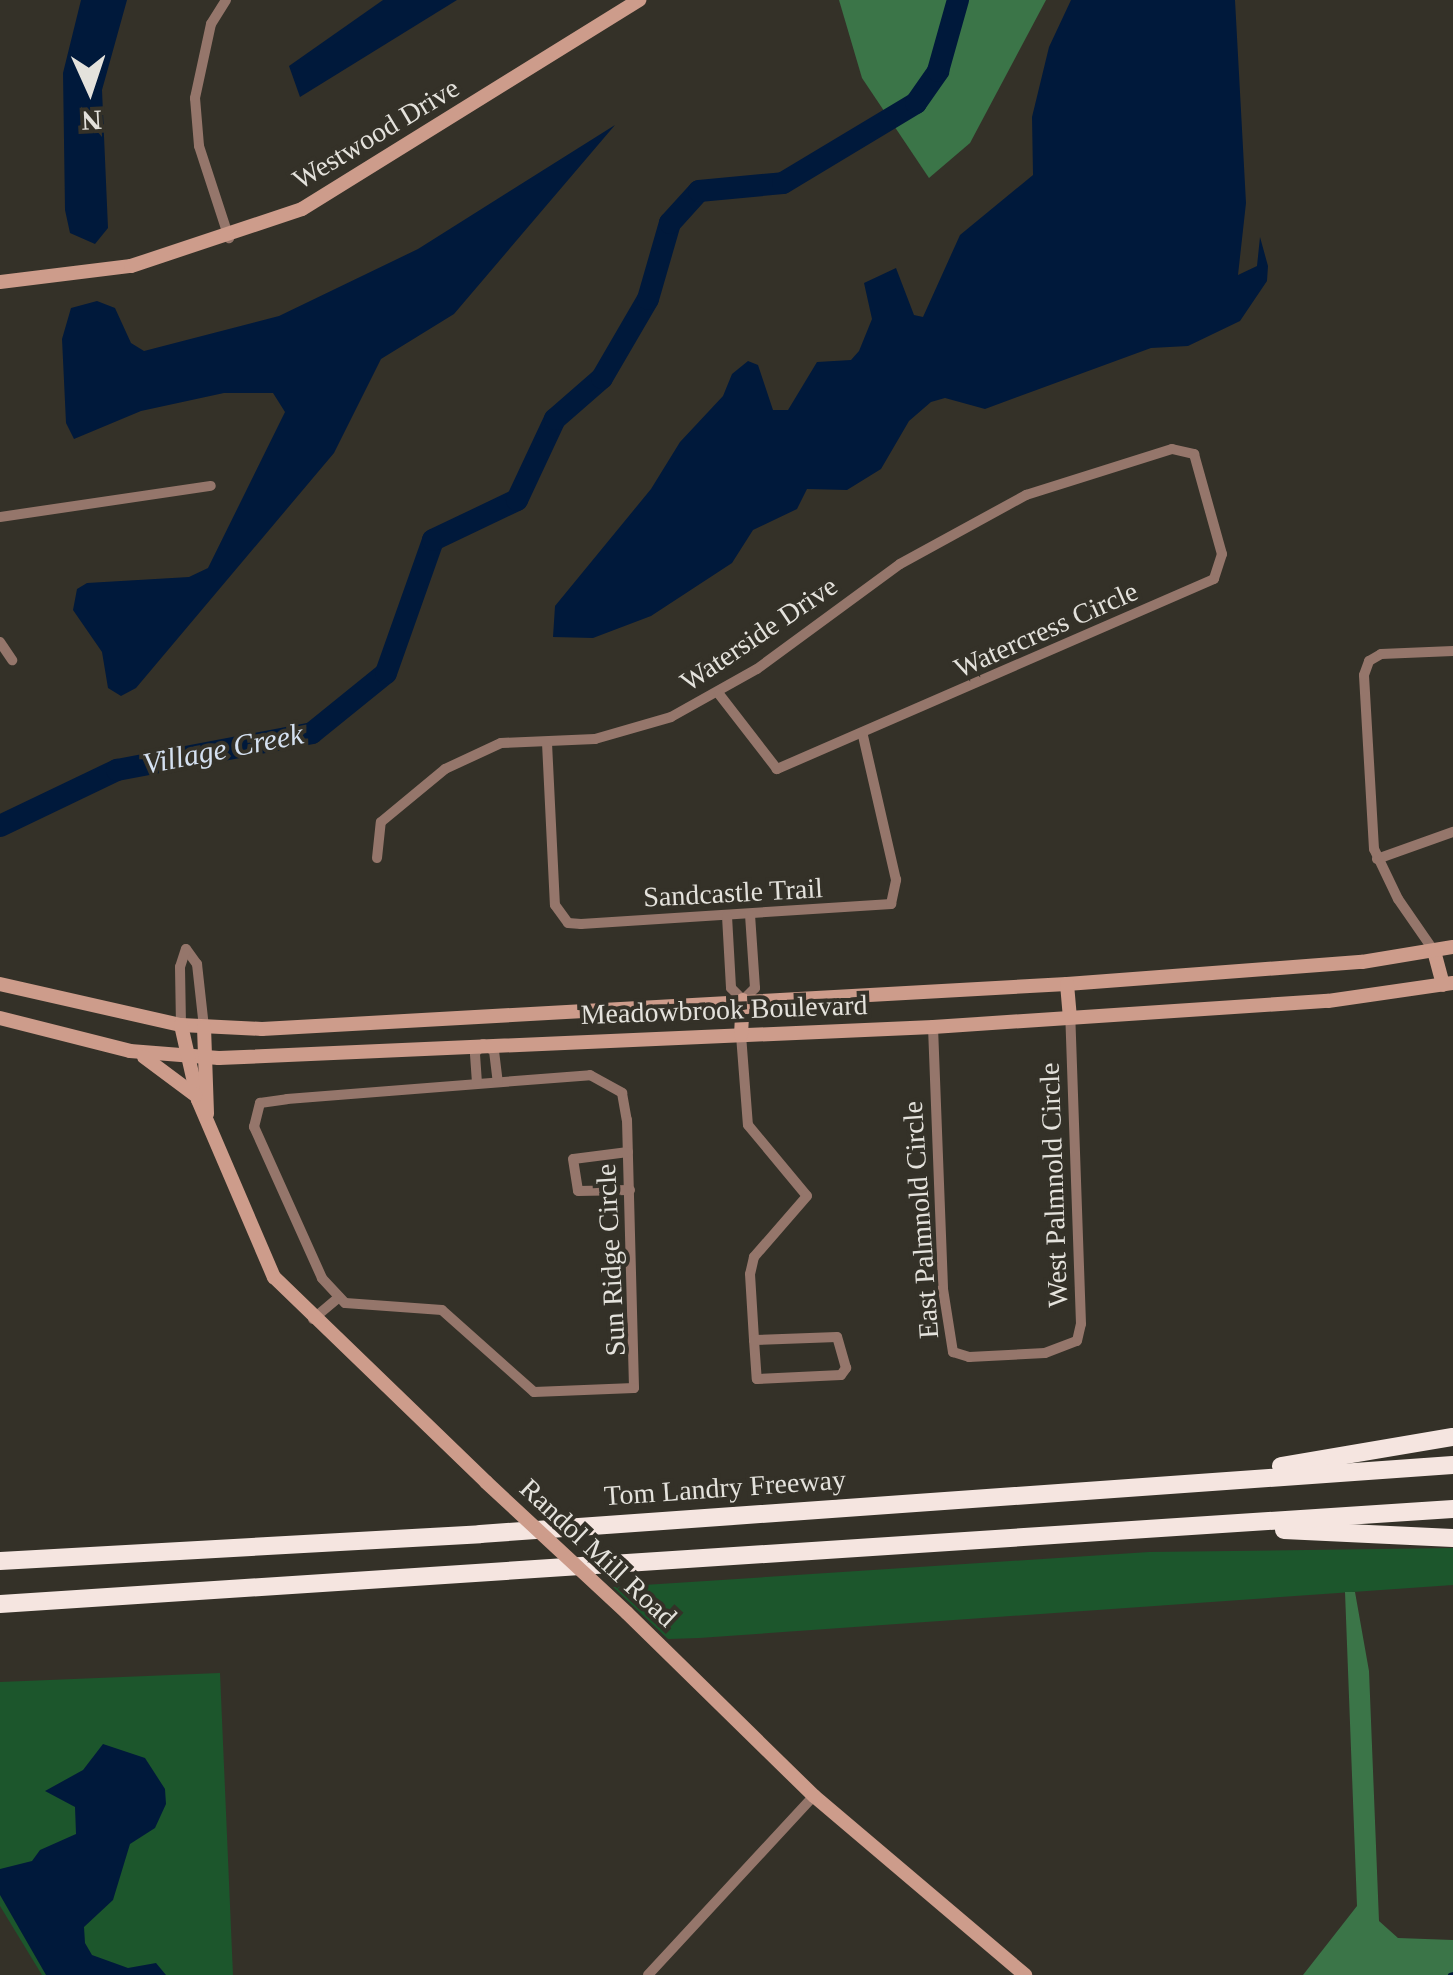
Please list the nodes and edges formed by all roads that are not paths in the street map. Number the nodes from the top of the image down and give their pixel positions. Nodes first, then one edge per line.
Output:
1 (226, 0) edge
2 (639, 0) edge
3 (229, 238) junction
4 (0, 282) edge
5 (1191, 452) joint
6 (211, 486) dead end
7 (0, 517) edge
8 (0, 642) edge
9 (1453, 650) edge
10 (12, 660) dead end
11 (719, 694) junction
12 (863, 736) junction
13 (546, 744) junction
14 (1453, 832) edge
15 (378, 858) dead end
16 (1376, 859) junction
17 (750, 914) junction
18 (727, 916) junction
19 (1453, 947) edge
20 (1434, 951) junction
21 (0, 984) edge
22 (1067, 984) junction
23 (1448, 984) edge
24 (743, 1000) junction
25 (1070, 1016) junction
26 (0, 1018) edge
27 (180, 1025) junction
28 (204, 1027) junction
29 (933, 1028) junction
30 (741, 1035) junction
31 (483, 1044) junction
32 (130, 1051) junction
33 (188, 1058) junction
34 (205, 1058) junction
35 (498, 1082) junction
36 (477, 1083) junction
37 (198, 1100) junction
38 (207, 1114) junction
39 (628, 1152) junction
40 (630, 1190) junction
41 (338, 1297) junction
42 (312, 1320) junction
43 (754, 1340) junction
44 (1009, 1355) joint
45 (1453, 1436) edge
46 (1453, 1465) edge
47 (1194, 1482) junction
48 (1453, 1509) edge
49 (1194, 1526) junction
50 (1453, 1538) edge
51 (0, 1561) edge
52 (0, 1604) edge
53 (814, 1796) junction
54 (648, 1975) edge
55 (1025, 1975) edge

1 - 3 street
2 - 3 main road, Westwood Drive
3 - 4 main road, Westwood Drive
5 - 11 street, Waterside Drive
5 - 12 street, Watercress Circle
6 - 7 street
8 - 10 street
9 - 16 street
11 - 12 street, Watercress Circle
11 - 13 street, Waterside Drive
12 - 17 street, Sandcastle Trail
13 - 15 street, Waterside Drive
13 - 18 street, Sandcastle Trail
14 - 16 street
16 - 20 street
17 - 18 street, Sandcastle Trail
17 - 24 street
18 - 24 street
19 - 20 main road, Meadowbrook Boulevard
20 - 22 main road, Meadowbrook Boulevard
20 - 23 main road
21 - 27 main road
22 - 24 main road, Meadowbrook Boulevard
22 - 25 main road
23 - 25 main road, Meadowbrook Boulevard
24 - 28 main road, Meadowbrook Boulevard
24 - 30 main road
25 - 29 main road, Meadowbrook Boulevard
25 - 44 street, West Palmnold Circle
26 - 32 main road, Meadowbrook Boulevard
27 - 28 main road, Meadowbrook Boulevard
27 - 28 street, Randol Mill Road
27 - 33 main road, Randol Mill Road
28 - 34 main road, Randol Mill Road
29 - 30 main road, Meadowbrook Boulevard
29 - 44 street, East Palmnold Circle
30 - 31 main road, Meadowbrook Boulevard
30 - 43 street
31 - 34 main road, Meadowbrook Boulevard
31 - 35 street
31 - 36 street
32 - 33 main road, Meadowbrook Boulevard
32 - 37 main road
33 - 34 main road, Meadowbrook Boulevard
33 - 37 main road, Randol Mill Road
34 - 38 main road, Randol Mill Road
35 - 36 street, Sun Ridge Circle
35 - 39 street, Sun Ridge Circle
36 - 41 street, Sun Ridge Circle
37 - 38 main road, Randol Mill Road
38 - 42 main road, Randol Mill Road
39 - 40 street, Sun Ridge Circle
39 - 40 street
40 - 41 street, Sun Ridge Circle
41 - 42 street
42 - 53 main road, Randol Mill Road, bridge
43 - 43 street
45 - 47 highway
46 - 47 highway, Tom Landry Freeway
47 - 51 highway, Tom Landry Freeway
48 - 49 highway
49 - 50 highway
49 - 52 highway
53 - 54 street
53 - 55 main road, Randol Mill Road

